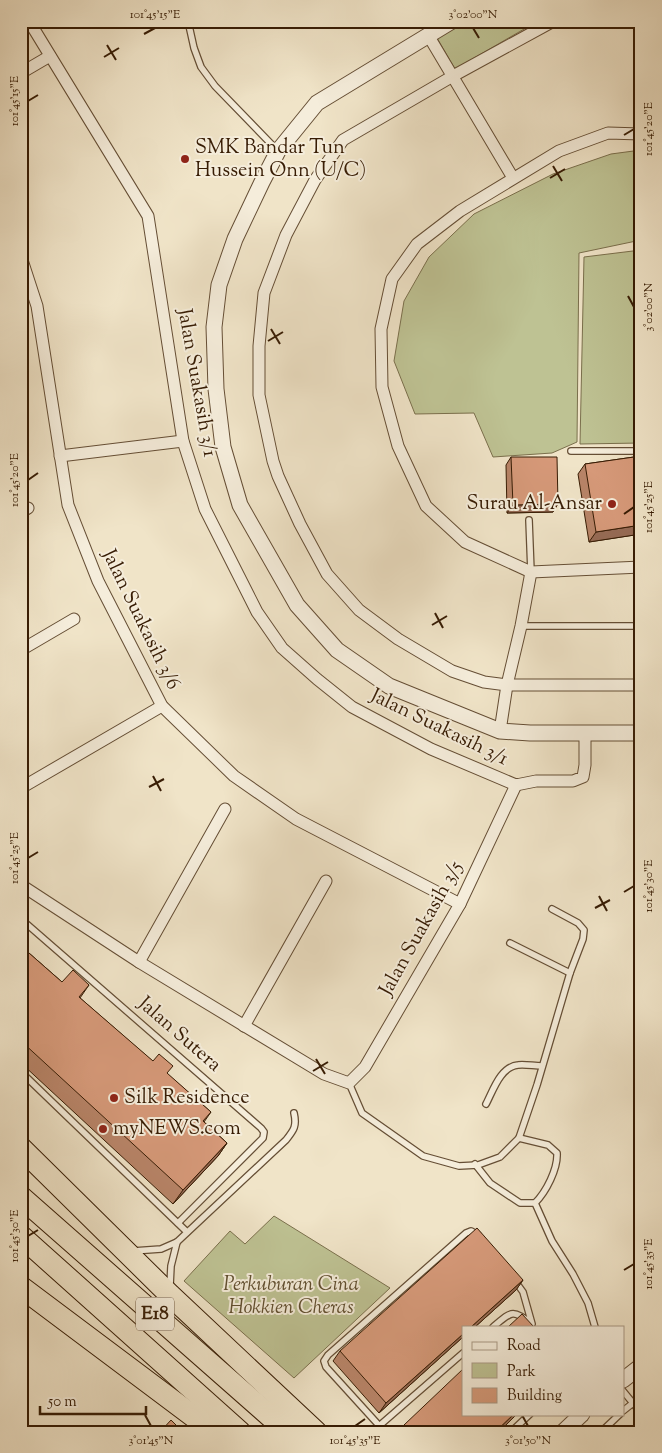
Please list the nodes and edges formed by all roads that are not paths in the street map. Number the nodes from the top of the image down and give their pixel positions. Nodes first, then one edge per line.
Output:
1 (29, 21) edge
2 (188, 21) edge
3 (452, 21) edge
4 (559, 21) edge
5 (428, 35) junction
6 (50, 56) junction
7 (21, 73) edge
8 (453, 76) junction
9 (641, 134) edge
10 (278, 151) junction
11 (514, 178) junction
12 (21, 257) edge
13 (183, 441) junction
14 (571, 451) dead end
15 (641, 451) edge
16 (60, 456) junction
17 (529, 520) dead end
18 (641, 567) edge
19 (531, 572) junction
20 (74, 619) dead end
21 (521, 626) junction
22 (641, 626) edge
23 (21, 650) edge
24 (507, 685) junction
25 (641, 685) edge
26 (162, 706) junction
27 (500, 731) junction
28 (585, 733) junction
29 (641, 733) edge
30 (516, 785) junction
31 (21, 788) edge
32 (225, 809) dead end
33 (326, 882) dead end
34 (21, 885) edge
35 (460, 904) junction
36 (552, 909) dead end
37 (21, 919) edge
38 (510, 943) dead end
39 (139, 962) junction
40 (570, 973) junction
41 (244, 1026) junction
42 (542, 1066) junction
43 (21, 1072) edge
44 (349, 1083) junction
45 (486, 1104) dead end
46 (294, 1114) dead end
47 (519, 1138) junction
48 (21, 1148) edge
49 (475, 1164) junction
50 (21, 1197) edge
51 (535, 1203) junction
52 (178, 1223) junction
53 (187, 1232) junction
54 (21, 1236) edge
55 (481, 1238) edge
56 (177, 1242) junction
57 (126, 1252) junction
58 (513, 1277) edge
59 (21, 1287) edge
60 (170, 1295) junction
61 (533, 1325) edge
62 (495, 1326) edge
63 (595, 1326) edge
64 (462, 1354) edge
65 (641, 1366) edge
66 (624, 1379) edge
67 (624, 1392) edge
68 (633, 1403) junction
69 (624, 1410) edge
70 (641, 1413) edge
71 (528, 1416) edge
72 (580, 1416) edge
73 (618, 1416) edge
74 (380, 1426) junction
75 (218, 1432) edge
76 (240, 1432) edge
77 (288, 1432) edge
78 (316, 1432) edge
79 (385, 1432) edge
80 (511, 1432) edge
81 (563, 1432) edge
82 (601, 1432) edge

1 - 6 street, Jalan Suakasih 3/1
2 - 10 lane
3 - 5 street
4 - 8 street
5 - 8 street
5 - 10 street
6 - 7 street
6 - 13 street, Jalan Suakasih 3/1
8 - 11 street
8 - 24 street
9 - 11 street
10 - 27 street
11 - 19 street
12 - 16 street, Jalan Suakasih 3/6
13 - 16 street
13 - 30 street, Jalan Suakasih 3/1
14 - 15 lane
16 - 26 street, Jalan Suakasih 3/6
17 - 19 lane
18 - 19 street
19 - 21 street
20 - 23 street
21 - 22 lane
21 - 24 street
24 - 25 street
24 - 27 street
26 - 31 street
26 - 35 street, Jalan Suakasih 3/6
27 - 28 street
28 - 29 street
28 - 30 street, Jalan Suakasih 3/1
30 - 35 street, Jalan Suakasih 3/5
32 - 39 street
33 - 41 street
34 - 39 street
35 - 44 street, Jalan Suakasih 3/5
36 - 40 lane
37 - 52 lane, Jalan Sutera
38 - 40 lane
39 - 41 street
40 - 42 lane
41 - 44 street
42 - 45 lane
42 - 47 lane
43 - 52 lane
44 - 49 lane
46 - 53 lane
47 - 49 lane
47 - 51 lane
48 - 57 highway
49 - 51 lane
50 - 77 highway, E18
51 - 63 lane
52 - 53 lane
53 - 56 lane
54 - 76 highway, E18
55 - 74 lane
56 - 57 lane
56 - 60 lane
57 - 60 highway
58 - 61 lane
59 - 75 highway
60 - 78 highway
61 - 62 lane
64 - 74 lane
65 - 66 street
67 - 68 lane
68 - 69 lane
68 - 70 lane
71 - 80 lane
72 - 81 street
73 - 82 lane
74 - 79 lane

